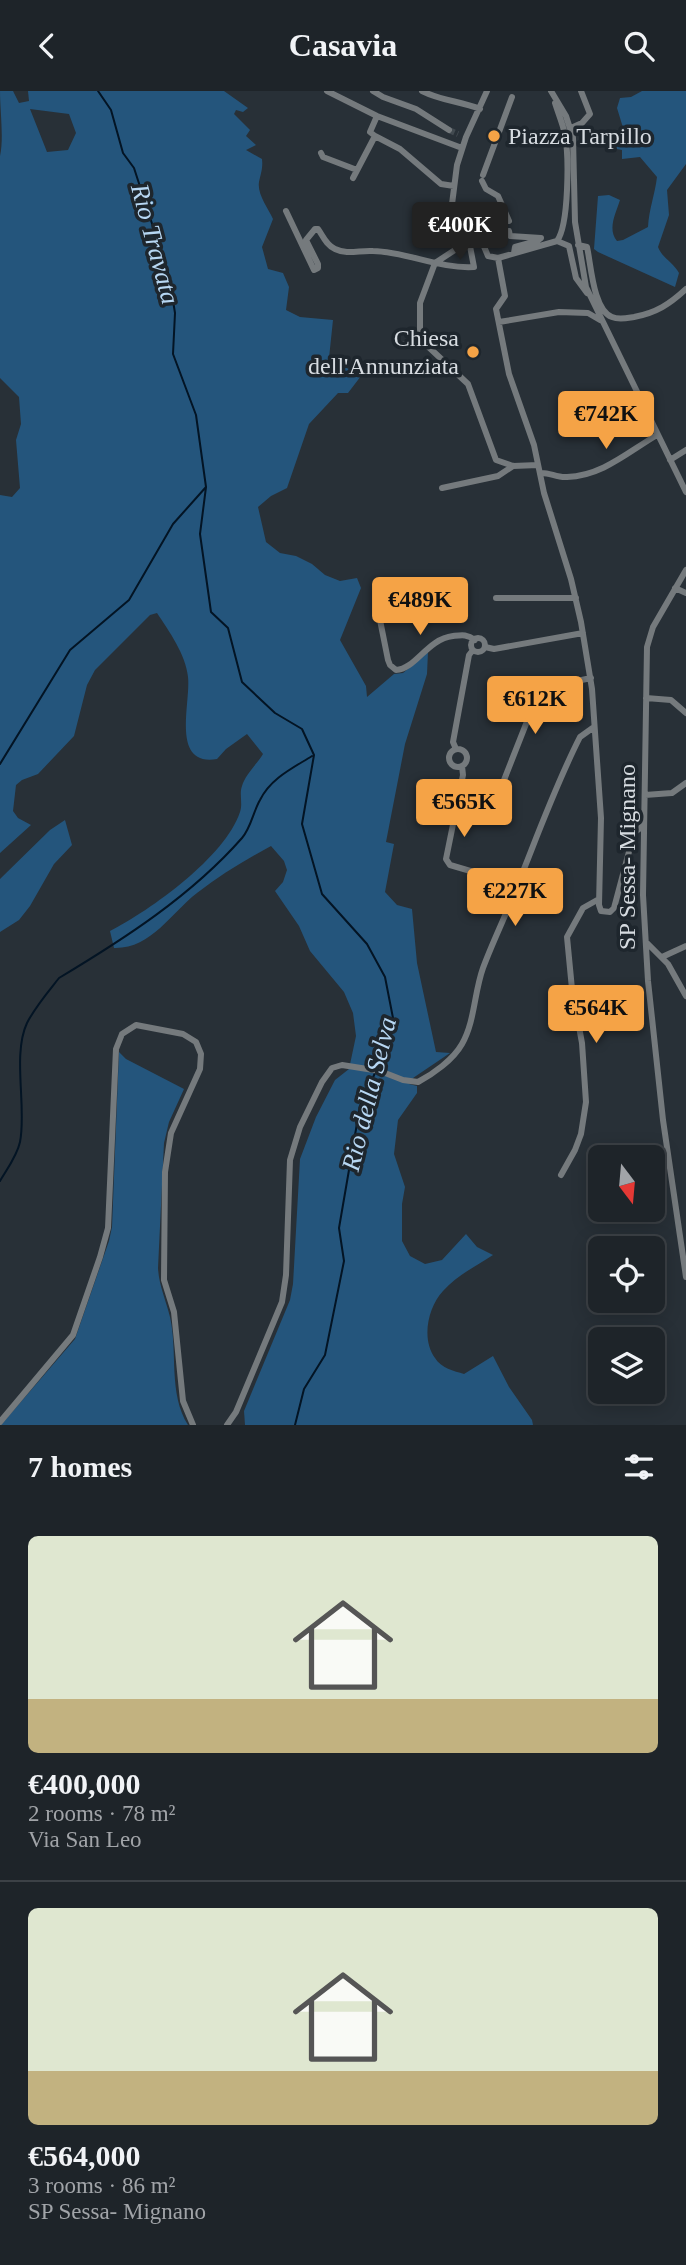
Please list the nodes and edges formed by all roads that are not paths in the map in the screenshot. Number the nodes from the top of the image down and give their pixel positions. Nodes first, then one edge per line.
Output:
1 (327, 91) edge
2 (373, 91) edge
3 (422, 91) edge
4 (487, 91) edge
5 (551, 91) edge
6 (582, 91) edge
7 (512, 97) dead end
8 (480, 109) junction
9 (377, 116) junction
10 (571, 128) junction
11 (449, 130) tunnel mouth
12 (458, 134) tunnel mouth
13 (375, 136) junction
14 (466, 137) junction
15 (462, 148) junction
16 (321, 153) dead end
17 (357, 170) junction
18 (353, 178) dead end
19 (454, 186) junction
20 (286, 211) dead end
21 (451, 212) junction
22 (464, 215) junction
23 (433, 219) dead end
24 (509, 221) dead end
25 (509, 231) dead end
26 (470, 240) junction
27 (557, 241) junction
28 (578, 245) junction
29 (514, 253) junction
30 (498, 258) junction
31 (435, 263) junction
32 (686, 289) edge
33 (588, 294) junction
34 (602, 321) junction
35 (499, 322) junction
36 (420, 339) junction
37 (402, 345) dead end
38 (657, 435) junction
39 (686, 450) edge
40 (670, 460) junction
41 (538, 465) junction
42 (513, 466) junction
43 (540, 473) junction
44 (442, 488) dead end
45 (686, 492) edge
46 (686, 571) edge
47 (675, 588) junction
48 (686, 593) edge
49 (496, 598) dead end
50 (576, 598) junction
51 (379, 615) dead end
52 (583, 633) junction
53 (474, 639) junction
54 (485, 647) junction
55 (473, 650) junction
56 (591, 678) junction
57 (515, 681) dead end
58 (546, 689) junction
59 (646, 698) junction
60 (686, 713) edge
61 (594, 727) junction
62 (456, 749) junction
63 (462, 766) junction
64 (686, 783) edge
65 (645, 795) junction
66 (493, 808) dead end
67 (644, 825) junction
68 (518, 885) junction
69 (599, 899) junction
70 (646, 942) junction
71 (686, 946) edge
72 (662, 957) junction
73 (686, 996) edge
74 (561, 1175) dead end
75 (684, 1248) edge
76 (686, 1277) edge
77 (0, 1422) edge
78 (193, 1425) edge
79 (227, 1425) edge

1 - 9 street
2 - 11 street
3 - 8 street
4 - 8 street
5 - 10 street
5 - 27 street
6 - 10 street
7 - 24 street
8 - 14 street
9 - 13 street
9 - 15 street
10 - 28 street
12 - 14 street
13 - 17 street
13 - 19 street
14 - 15 street
15 - 19 street
16 - 17 street
17 - 18 street
19 - 21 street
20 - 31 street
21 - 22 street
21 - 23 street
22 - 26 street
22 - 30 street
25 - 29 street
26 - 31 street
26 - 31 street
27 - 29 street
27 - 33 street
28 - 32 street
28 - 33 street
29 - 30 street
30 - 35 street
31 - 36 street
33 - 34 street
34 - 35 street
34 - 38 street
35 - 41 street
36 - 37 street
36 - 42 street
38 - 40 street
38 - 43 street
39 - 40 street
40 - 45 street
41 - 42 street
41 - 43 street
42 - 44 street
43 - 50 street
46 - 47 street, SP Sessa- Mignano
47 - 48 street
47 - 59 street, SP Sessa- Mignano
49 - 50 street
50 - 52 street
51 - 53 street
52 - 54 street
52 - 56 street
53 - 54 street
53 - 55 street
54 - 55 street
55 - 62 street
56 - 58 street
56 - 61 street
57 - 58 street
58 - 66 street
59 - 60 street
59 - 65 street, SP Sessa- Mignano
61 - 68 street
61 - 69 street
62 - 63 street
62 - 63 street
63 - 68 street
64 - 65 street
65 - 67 street, SP Sessa- Mignano
67 - 69 street
67 - 70 street, SP Sessa- Mignano
68 - 79 street
69 - 74 street
70 - 72 street
70 - 75 street, SP Sessa- Mignano
71 - 72 street
72 - 73 street
75 - 76 street, SP Sessa- Mignano
77 - 78 street

